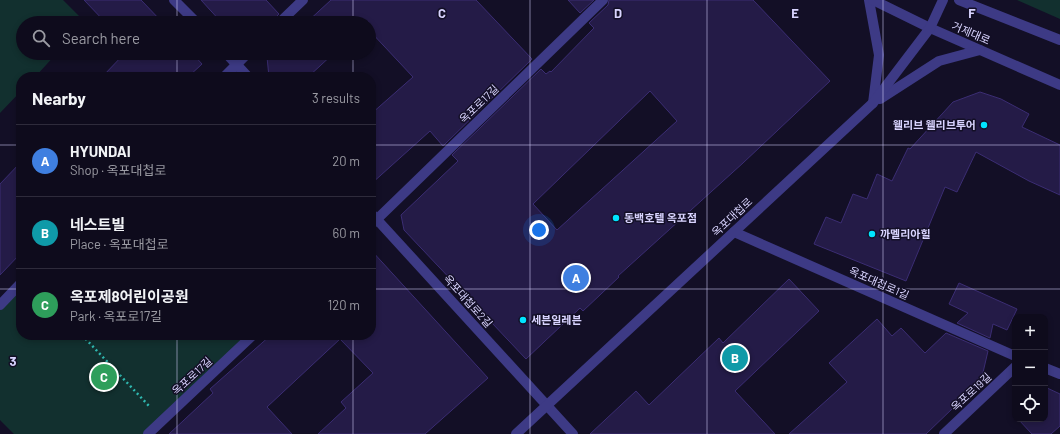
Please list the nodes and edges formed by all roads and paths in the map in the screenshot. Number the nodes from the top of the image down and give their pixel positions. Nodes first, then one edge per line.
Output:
1 (174, 0) edge
2 (303, 0) edge
3 (603, 0) edge
4 (868, 0) edge
5 (873, 0) edge
6 (943, 0) edge
7 (958, 0) edge
8 (189, 16) edge
9 (286, 16) edge
10 (930, 28) junction
11 (1060, 40) edge
12 (980, 50) junction
13 (233, 60) edge
14 (241, 60) edge
15 (237, 64) junction
16 (229, 72) edge
17 (244, 72) edge
18 (1060, 85) edge
19 (873, 103) junction
20 (376, 216) edge
21 (376, 222) edge
22 (734, 232) junction
23 (16, 288) edge
24 (0, 305) edge
25 (87, 340) edge
26 (248, 340) edge
27 (1012, 355) edge
28 (1048, 369) edge
29 (1012, 370) edge
30 (1060, 374) edge
31 (546, 406) junction
32 (162, 420) junction
33 (148, 434) edge
34 (516, 434) edge
35 (573, 434) edge
36 (944, 434) edge

1 - 8 street
2 - 9 street
3 - 20 street, 옥포로17길
4 - 19 street
5 - 10 street, 거제대로
6 - 10 street, 옥포대첩로
7 - 11 street
10 - 12 street, 거제대로
10 - 19 street, 옥포대첩로
12 - 18 street, 거제대로
12 - 19 street
13 - 15 street
14 - 15 street
15 - 16 street
15 - 17 street
19 - 22 street, 옥포대첩로
21 - 31 street, 옥포대첩로2길
22 - 27 street, 옥포대첩로1길
22 - 31 street, 옥포대첩로
23 - 24 street
25 - 32 path
26 - 32 street, 옥포로17길
28 - 30 street
29 - 36 street, 옥포로19길
31 - 34 street, 옥포대첩로
31 - 35 street, 옥포대첩로2길
32 - 33 street, 옥포로17길

